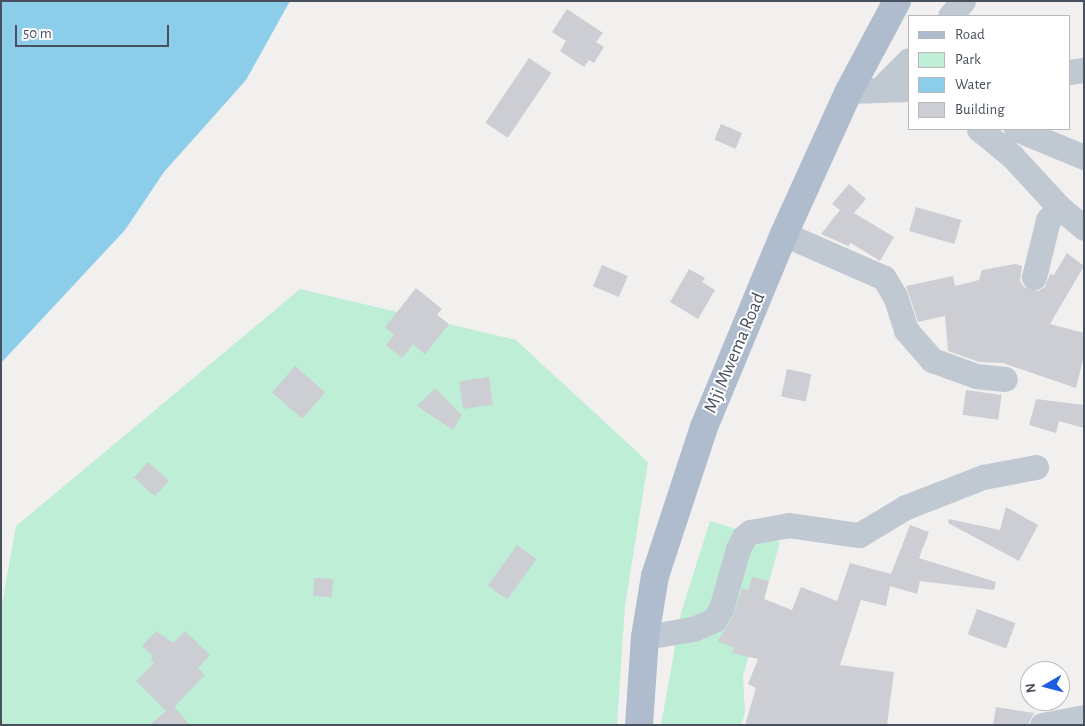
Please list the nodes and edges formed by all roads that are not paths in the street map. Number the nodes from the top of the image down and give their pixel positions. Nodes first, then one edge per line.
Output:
1 (897, 1) edge
2 (963, 1) edge
3 (951, 15) edge
4 (908, 61) edge
5 (1084, 70) edge
6 (1070, 72) edge
7 (908, 89) edge
8 (879, 90) junction
9 (849, 91) junction
10 (980, 130) edge
11 (1018, 130) edge
12 (1084, 157) edge
13 (1059, 207) junction
14 (1084, 228) edge
15 (784, 234) junction
16 (1034, 277) dead end
17 (1005, 379) dead end
18 (1036, 467) dead end
19 (645, 636) junction
20 (1084, 718) edge
21 (638, 725) edge
22 (1042, 725) edge

1 - 9 main road, Mji Mwema Road
2 - 3 street
4 - 8 street
5 - 6 street
7 - 8 street
8 - 9 street
9 - 15 main road, Mji Mwema Road
10 - 13 street
11 - 12 street
13 - 14 street
13 - 16 street
15 - 17 street
15 - 19 main road, Mji Mwema Road
18 - 19 street
19 - 21 main road, Mji Mwema Road
20 - 22 street

